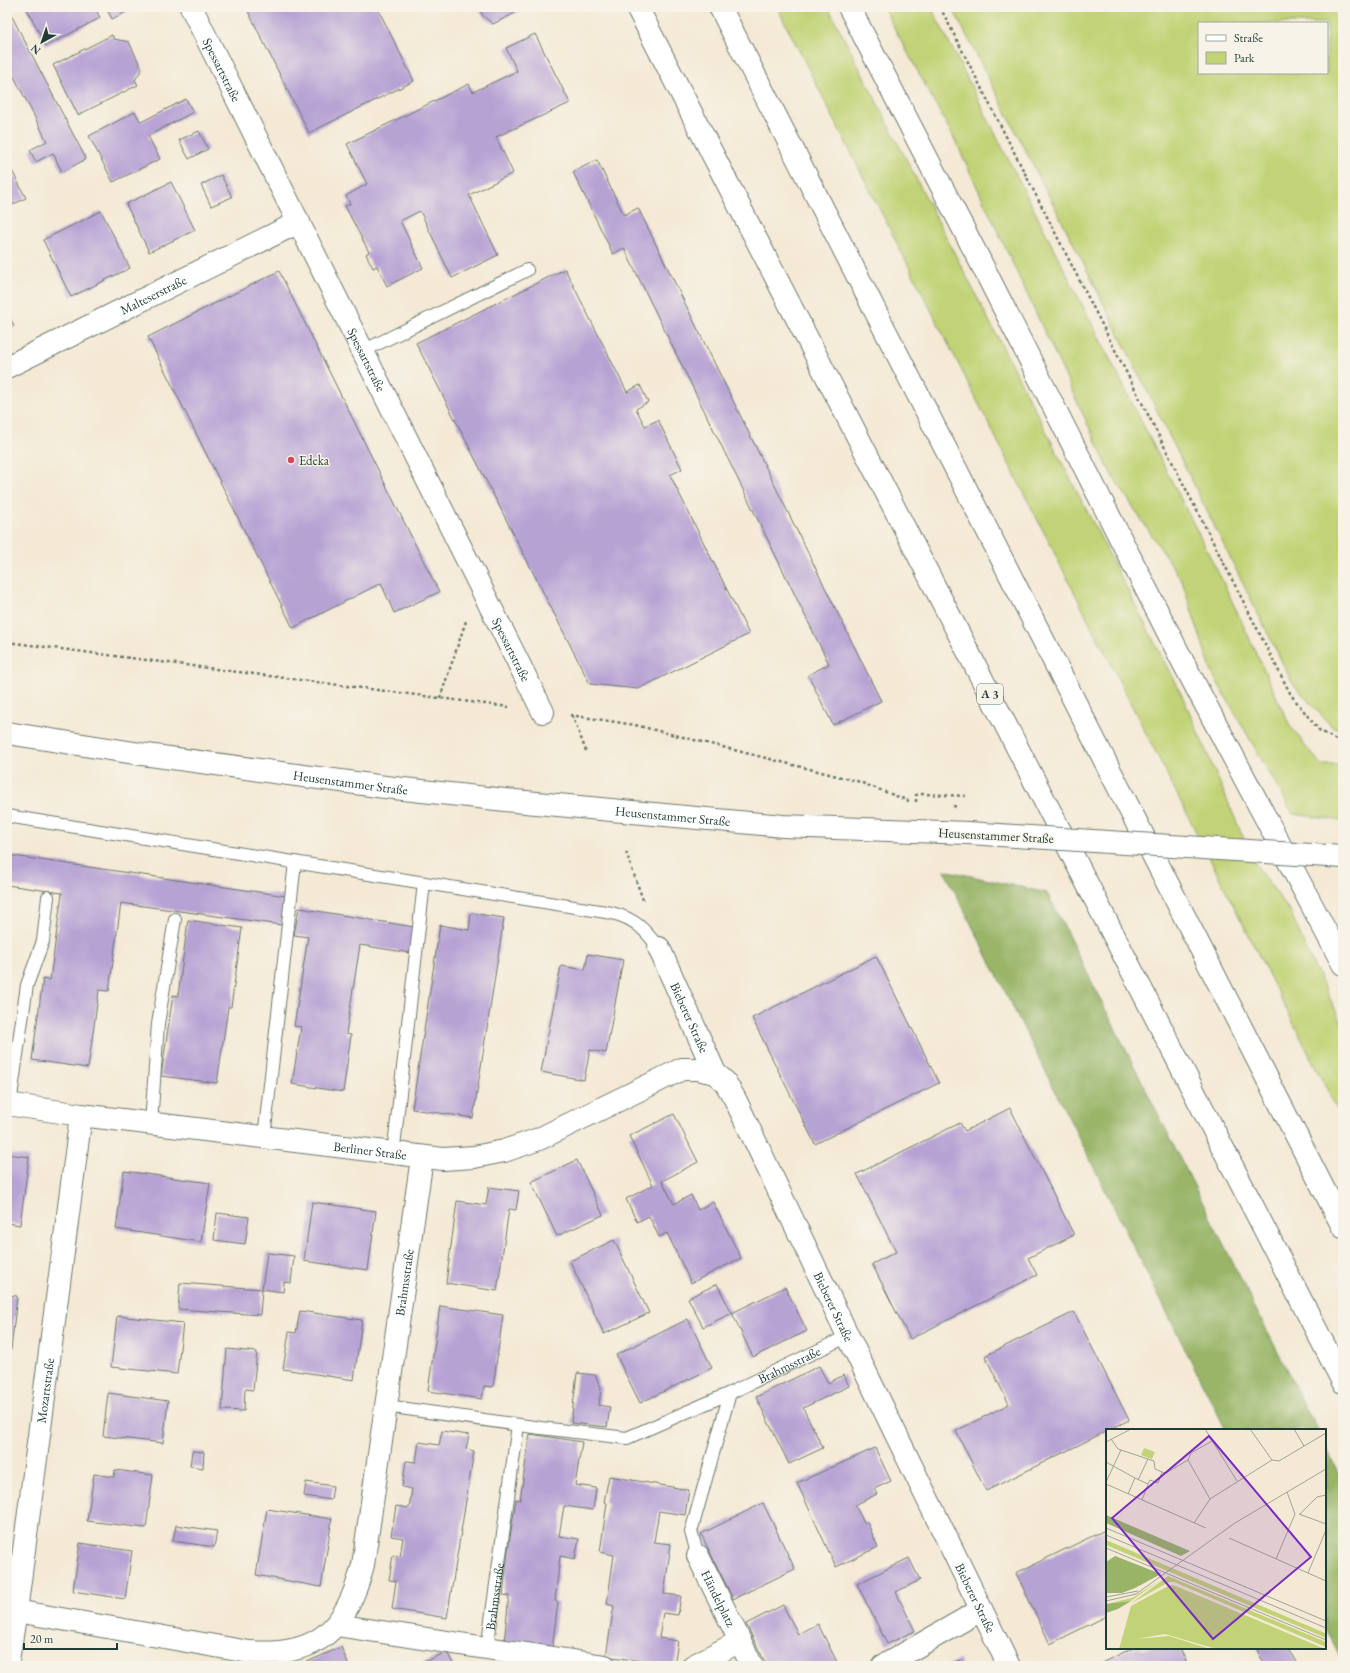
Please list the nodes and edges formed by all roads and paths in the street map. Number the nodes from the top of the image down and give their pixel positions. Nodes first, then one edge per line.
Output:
1 (192, 7) edge
2 (637, 7) edge
3 (720, 7) edge
4 (849, 7) edge
5 (940, 7) edge
6 (299, 222) junction
7 (527, 270) dead end
8 (363, 351) junction
9 (7, 367) edge
10 (479, 584) junction
11 (7, 642) edge
12 (440, 698) junction
13 (543, 712) junction
14 (572, 715) junction
15 (7, 733) edge
16 (1343, 744) edge
17 (586, 751) dead end
18 (968, 796) dead end
19 (916, 802) junction
20 (924, 803) dead end
21 (946, 806) dead end
22 (953, 806) dead end
23 (7, 816) edge
24 (1343, 857) edge
25 (295, 862) junction
26 (424, 883) junction
27 (48, 896) dead end
28 (175, 919) dead end
29 (659, 948) joint
30 (1343, 964) edge
31 (716, 1073) junction
32 (9, 1104) edge
33 (81, 1115) junction
34 (151, 1124) junction
35 (264, 1138) junction
36 (394, 1154) junction
37 (422, 1158) junction
38 (1343, 1227) edge
39 (848, 1336) junction
40 (1343, 1382) edge
41 (730, 1393) junction
42 (386, 1406) junction
43 (518, 1425) junction
44 (698, 1556) joint
45 (981, 1610) junction
46 (16, 1611) junction
47 (336, 1625) junction
48 (740, 1641) junction
49 (487, 1649) junction
50 (7, 1666) edge
51 (604, 1666) edge
52 (693, 1666) edge
53 (752, 1666) edge
54 (883, 1666) edge
55 (1009, 1666) edge

1 - 6 main road, Spessartstraße
2 - 40 main road, A 3
3 - 38 main road
4 - 30 main road
5 - 16 path
6 - 8 main road, Spessartstraße
6 - 9 main road, Malteserstraße
7 - 8 lane
8 - 10 main road, Spessartstraße
10 - 12 path
10 - 13 main road, Spessartstraße
11 - 12 path
12 - 13 path
13 - 14 path
14 - 17 path
14 - 19 path
15 - 24 main road, Heusenstammer Straße, bridge
18 - 19 path
19 - 20 path
21 - 22 path
23 - 25 lane
25 - 26 lane
25 - 35 lane
26 - 29 lane
26 - 36 lane
27 - 32 lane
28 - 34 lane
29 - 31 main road, Bieberer Straße
31 - 37 main road, Berliner Straße
31 - 39 main road, Bieberer Straße
32 - 33 main road, Berliner Straße
33 - 34 main road, Berliner Straße
33 - 46 main road, Mozartstraße
34 - 35 main road, Berliner Straße
35 - 36 main road, Berliner Straße
36 - 37 main road, Berliner Straße
37 - 42 main road, Brahmsstraße
39 - 41 lane, Brahmsstraße
39 - 45 main road, Bieberer Straße
41 - 43 lane, Brahmsstraße
41 - 44 lane
42 - 43 lane, Brahmsstraße
42 - 47 main road, Brahmsstraße
43 - 49 lane, Brahmsstraße
44 - 48 main road, Händelplatz
45 - 54 main road
45 - 55 main road, Bieberer Straße
46 - 47 main road, Brahmsstraße
46 - 50 main road, Mozartstraße
47 - 49 main road, Brahmsstraße
48 - 52 main road, Händelplatz
48 - 53 main road, Händelplatz
49 - 51 main road, Brahmsstraße

